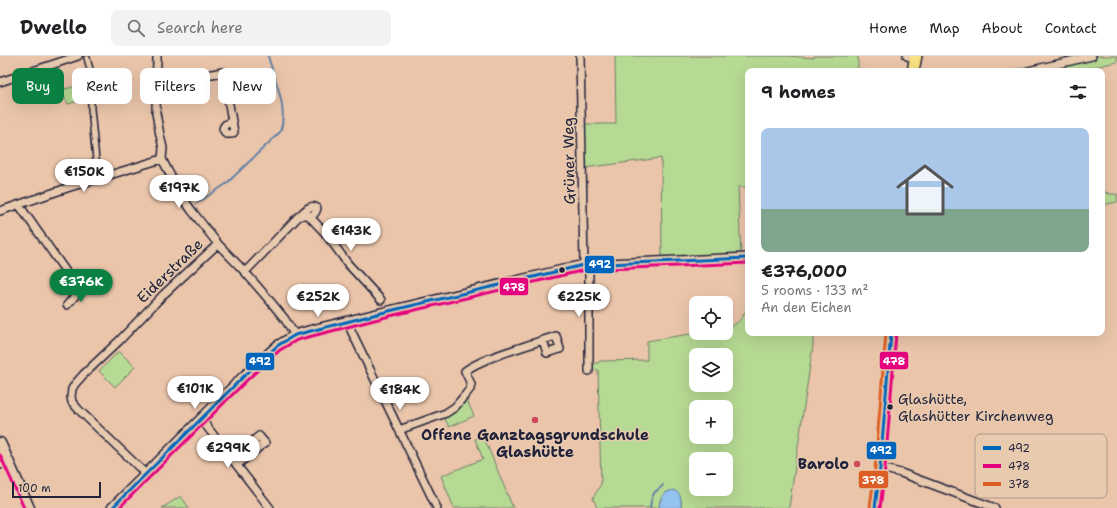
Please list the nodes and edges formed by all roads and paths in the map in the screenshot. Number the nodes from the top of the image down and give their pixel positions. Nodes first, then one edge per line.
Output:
1 (78, 56) edge
2 (157, 56) edge
3 (580, 56) edge
4 (1092, 56) edge
5 (912, 57) edge
6 (87, 58) dead end
7 (157, 68) edge
8 (913, 68) edge
9 (1041, 68) edge
10 (210, 74) edge
11 (0, 82) edge
12 (156, 104) edge
13 (232, 121) dead end
14 (162, 159) junction
15 (97, 179) junction
16 (19, 205) junction
17 (0, 211) edge
18 (309, 216) junction
19 (298, 217) junction
20 (218, 244) junction
21 (745, 258) edge
22 (586, 265) junction
23 (245, 272) junction
24 (94, 280) dead end
25 (82, 288) junction
26 (381, 300) dead end
27 (67, 305) dead end
28 (347, 322) junction
29 (295, 335) junction
30 (891, 336) edge
31 (543, 340) dead end
32 (589, 371) dead end
33 (201, 419) junction
34 (399, 430) junction
35 (0, 442) edge
36 (258, 448) dead end
37 (4, 463) edge
38 (237, 465) junction
39 (880, 468) junction
40 (146, 474) junction
41 (29, 508) edge
42 (112, 508) edge
43 (270, 508) edge
44 (437, 508) edge
45 (874, 508) edge
46 (995, 508) edge

1 - 11 street
2 - 7 street
3 - 22 street, Grüner Weg
4 - 9 street
5 - 8 main road
6 - 15 street
10 - 13 street
12 - 14 street
14 - 15 street
14 - 20 street
15 - 16 street
16 - 17 street
16 - 25 street
18 - 19 street
18 - 19 street
18 - 26 street
19 - 23 street
20 - 23 street
20 - 40 street, Eiderstraße
21 - 22 street
22 - 28 street
22 - 32 street, Grüner Weg
23 - 29 street
24 - 25 street
25 - 27 street
28 - 29 street
28 - 34 street
29 - 33 street
30 - 39 main road
31 - 34 street
33 - 38 street
33 - 40 street
34 - 44 street
35 - 37 main road
36 - 38 street
37 - 41 main road
38 - 43 street
39 - 45 main road
39 - 46 street
40 - 42 street

